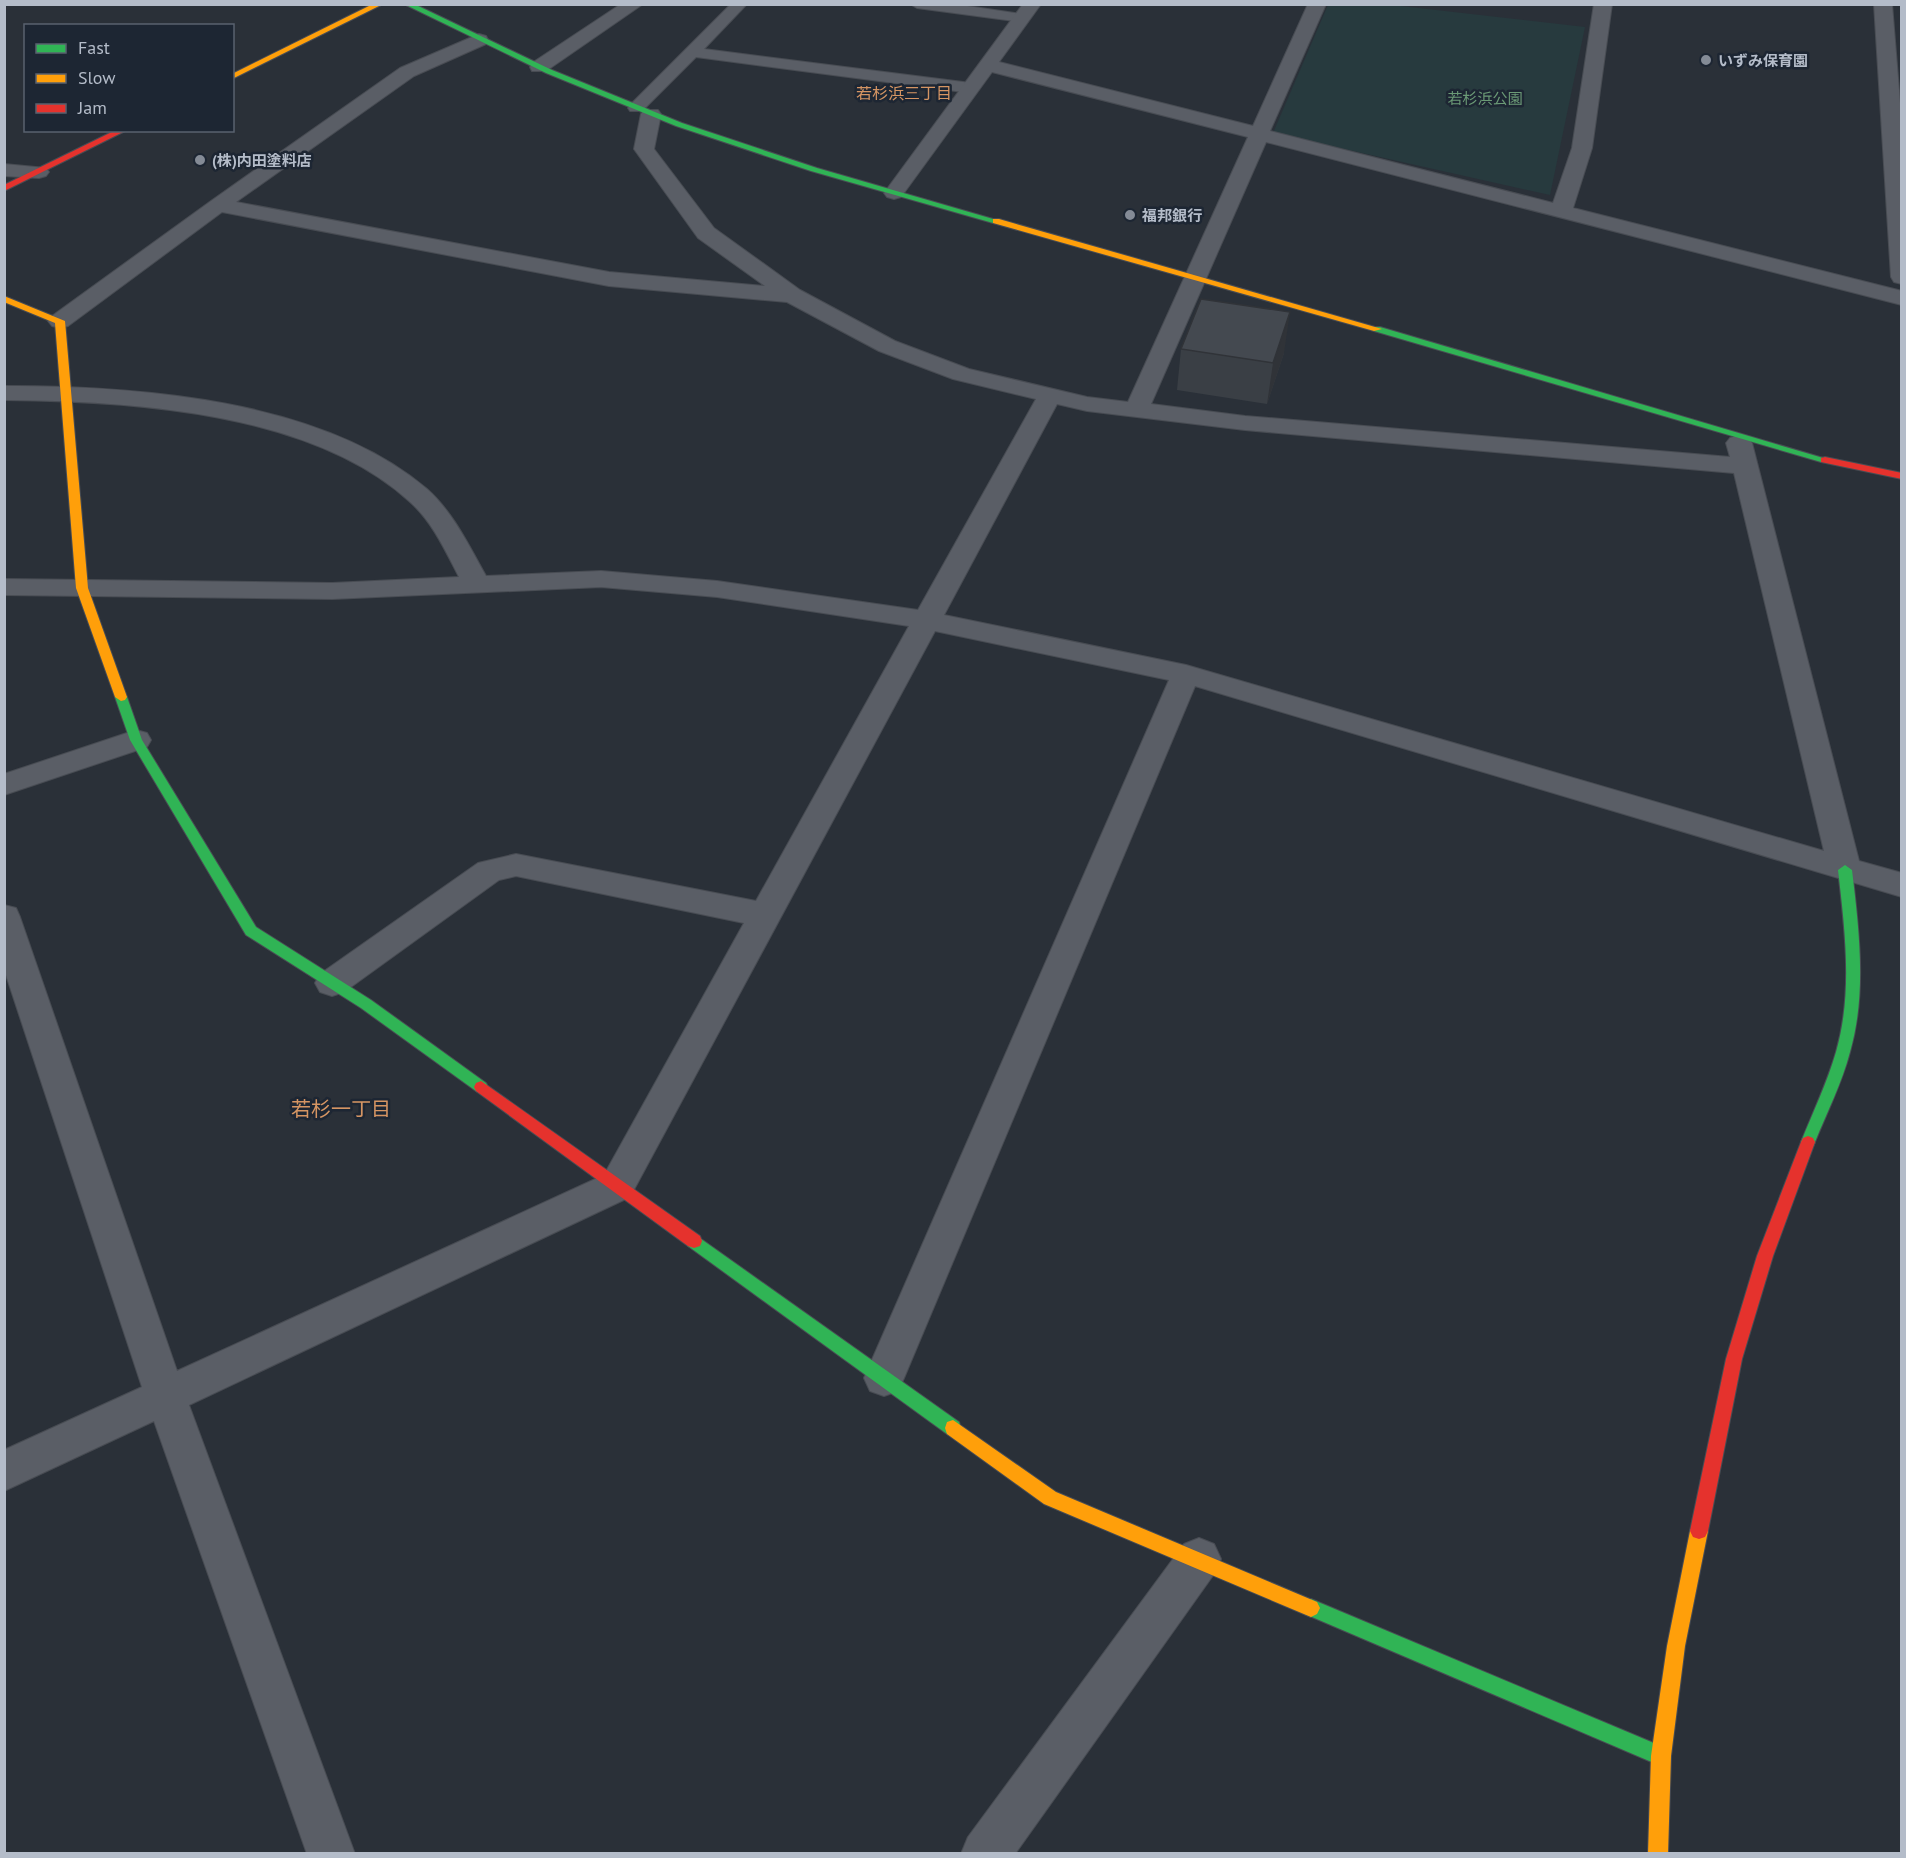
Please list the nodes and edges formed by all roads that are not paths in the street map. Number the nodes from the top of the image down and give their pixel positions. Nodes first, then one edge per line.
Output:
1 (380, 4) edge
2 (406, 4) edge
3 (634, 4) edge
4 (740, 4) edge
5 (917, 4) edge
6 (1317, 4) edge
7 (1603, 4) edge
8 (1883, 4) edge
9 (1027, 11) edge
10 (479, 40) junction
11 (692, 52) junction
12 (988, 65) junction
13 (540, 67) junction
14 (234, 76) edge
15 (971, 88) junction
16 (643, 111) junction
17 (119, 132) edge
18 (1259, 134) junction
19 (4, 170) edge
20 (39, 172) junction
21 (4, 189) edge
22 (894, 193) junction
23 (218, 205) junction
24 (1561, 211) junction
25 (1196, 276) junction
26 (1902, 276) edge
27 (792, 295) junction
28 (1902, 298) edge
29 (4, 299) edge
30 (60, 321) junction
31 (66, 392) junction
32 (4, 393) edge
33 (1050, 395) junction
34 (1136, 410) junction
35 (1737, 435) junction
36 (1744, 466) junction
37 (1902, 476) edge
38 (477, 585) junction
39 (4, 587) edge
40 (82, 588) junction
41 (925, 620) junction
42 (1186, 674) junction
43 (136, 740) junction
44 (4, 785) edge
45 (1845, 870) junction
46 (1902, 885) edge
47 (767, 915) junction
48 (4, 916) edge
49 (332, 983) junction
50 (617, 1186) junction
51 (884, 1378) junction
52 (165, 1396) junction
53 (4, 1471) edge
54 (1198, 1559) junction
55 (1661, 1756) junction
56 (331, 1854) edge
57 (986, 1854) edge
58 (1658, 1854) edge

1 - 14 street
2 - 10 street
3 - 13 street
4 - 11 lane
5 - 9 lane
6 - 18 street
7 - 24 street
8 - 26 street
9 - 12 street
10 - 13 street
10 - 23 street
11 - 15 lane
11 - 16 lane
12 - 15 street
12 - 18 street
13 - 16 street
15 - 22 street
16 - 22 street
16 - 27 street
17 - 20 street
18 - 24 street
18 - 25 street
19 - 20 street
20 - 21 street
22 - 25 street
23 - 27 street
23 - 30 street
24 - 28 street
25 - 34 street
25 - 35 street
27 - 33 street
29 - 30 street
30 - 31 street
31 - 32 street
31 - 38 street
31 - 40 street
33 - 34 street
33 - 41 street
34 - 36 street
35 - 36 street
35 - 37 street
36 - 45 street
38 - 40 street
38 - 41 street
39 - 40 street
40 - 43 street
41 - 42 street
41 - 47 street
42 - 45 street
42 - 51 street
43 - 44 street
43 - 49 street
45 - 46 street
45 - 55 street
47 - 49 street
47 - 50 street
48 - 52 street
49 - 50 street
50 - 51 street
50 - 52 street
51 - 54 street
52 - 53 street
52 - 56 street
54 - 55 street
54 - 57 street
55 - 58 street

